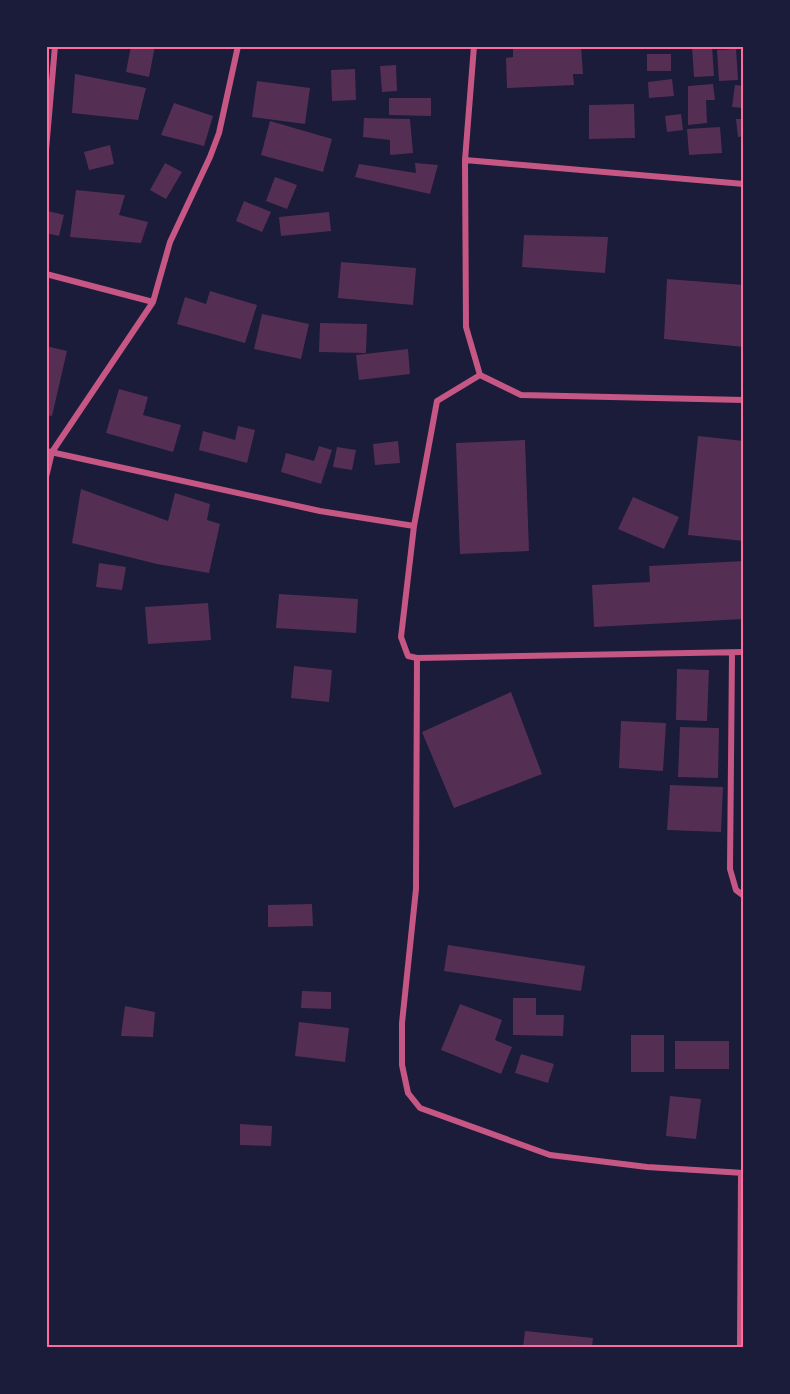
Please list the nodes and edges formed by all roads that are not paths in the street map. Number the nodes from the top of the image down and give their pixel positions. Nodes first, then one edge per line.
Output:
1 (54, 46) edge
2 (237, 46) edge
3 (474, 46) edge
4 (46, 150) edge
5 (465, 160) junction
6 (744, 184) edge
7 (46, 274) edge
8 (153, 302) junction
9 (480, 375) junction
10 (744, 400) edge
11 (49, 452) edge
12 (46, 477) edge
13 (414, 526) junction
14 (744, 652) edge
15 (732, 653) junction
16 (417, 658) junction
17 (744, 896) edge
18 (742, 1173) edge
19 (740, 1347) edge

1 - 4 street
2 - 8 street
3 - 5 street
5 - 6 street
5 - 9 street
7 - 8 street
8 - 11 street
9 - 10 street
9 - 13 street
11 - 12 street
11 - 13 street
13 - 16 street
14 - 15 street
15 - 16 street
15 - 17 street
16 - 18 street
18 - 19 street

